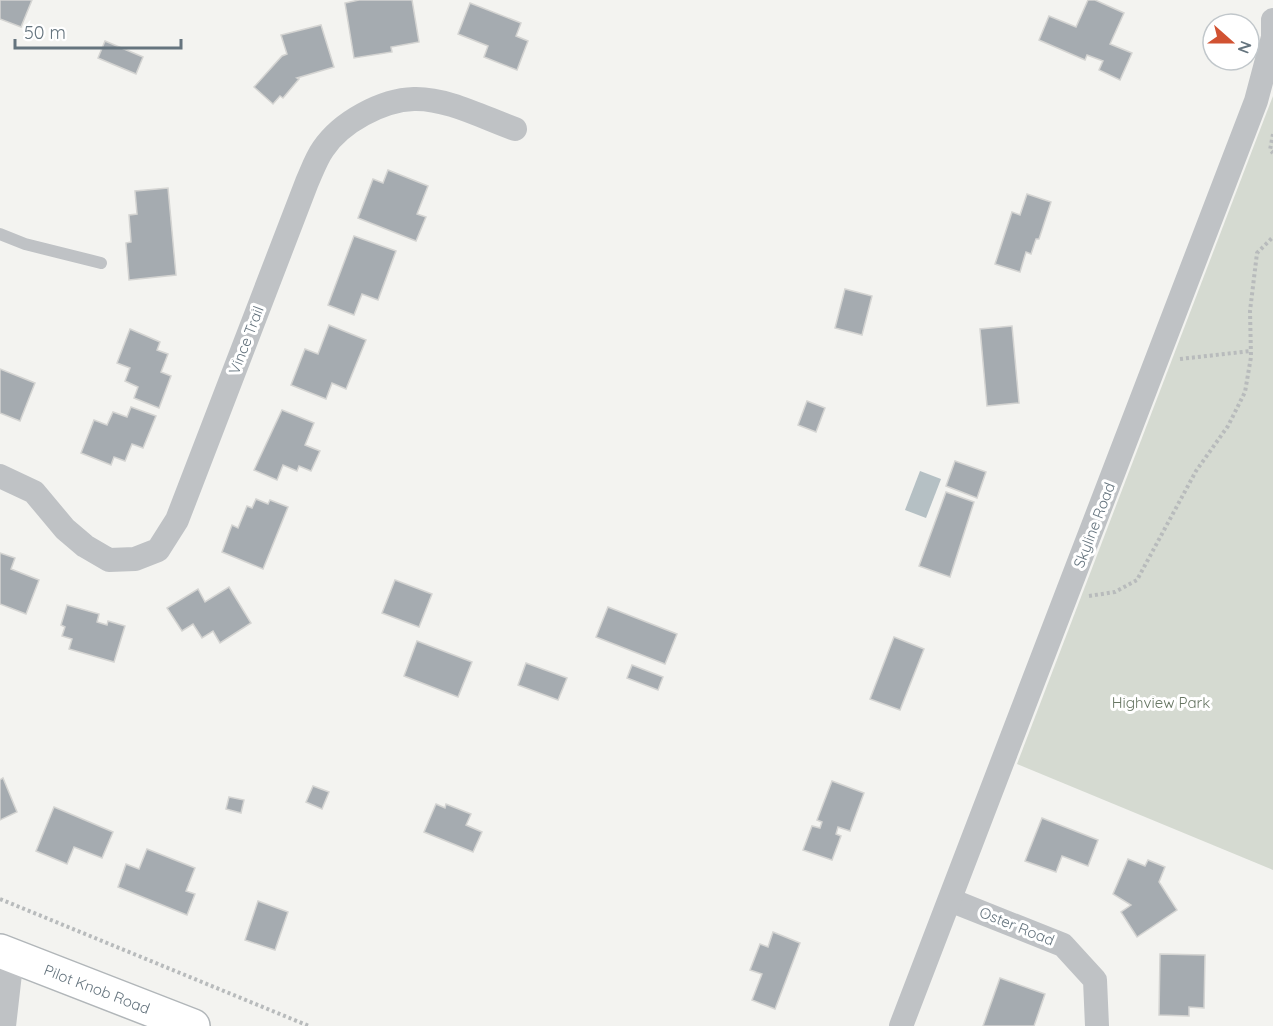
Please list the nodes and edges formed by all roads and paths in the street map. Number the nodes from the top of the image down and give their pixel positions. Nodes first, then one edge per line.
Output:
1 (1273, 20) edge
2 (515, 129) dead end
3 (1273, 135) edge
4 (1273, 153) edge
5 (0, 234) edge
6 (1273, 237) edge
7 (101, 263) dead end
8 (1251, 351) junction
9 (1158, 356) junction
10 (0, 476) edge
11 (1068, 593) junction
12 (0, 899) edge
13 (950, 900) junction
14 (6, 954) edge
15 (4, 1026) edge
16 (193, 1026) edge
17 (309, 1026) edge
18 (901, 1026) edge
19 (1097, 1026) edge

1 - 9 street, Skyline Road
2 - 10 street, Vince Trail
3 - 4 path
5 - 7 lane
6 - 8 path
8 - 9 path
8 - 11 path
9 - 11 street, Skyline Road
11 - 13 street, Skyline Road
12 - 17 path
13 - 18 street, Skyline Road
13 - 19 street, Oster Road
14 - 15 street
14 - 16 main road, Pilot Knob Road

